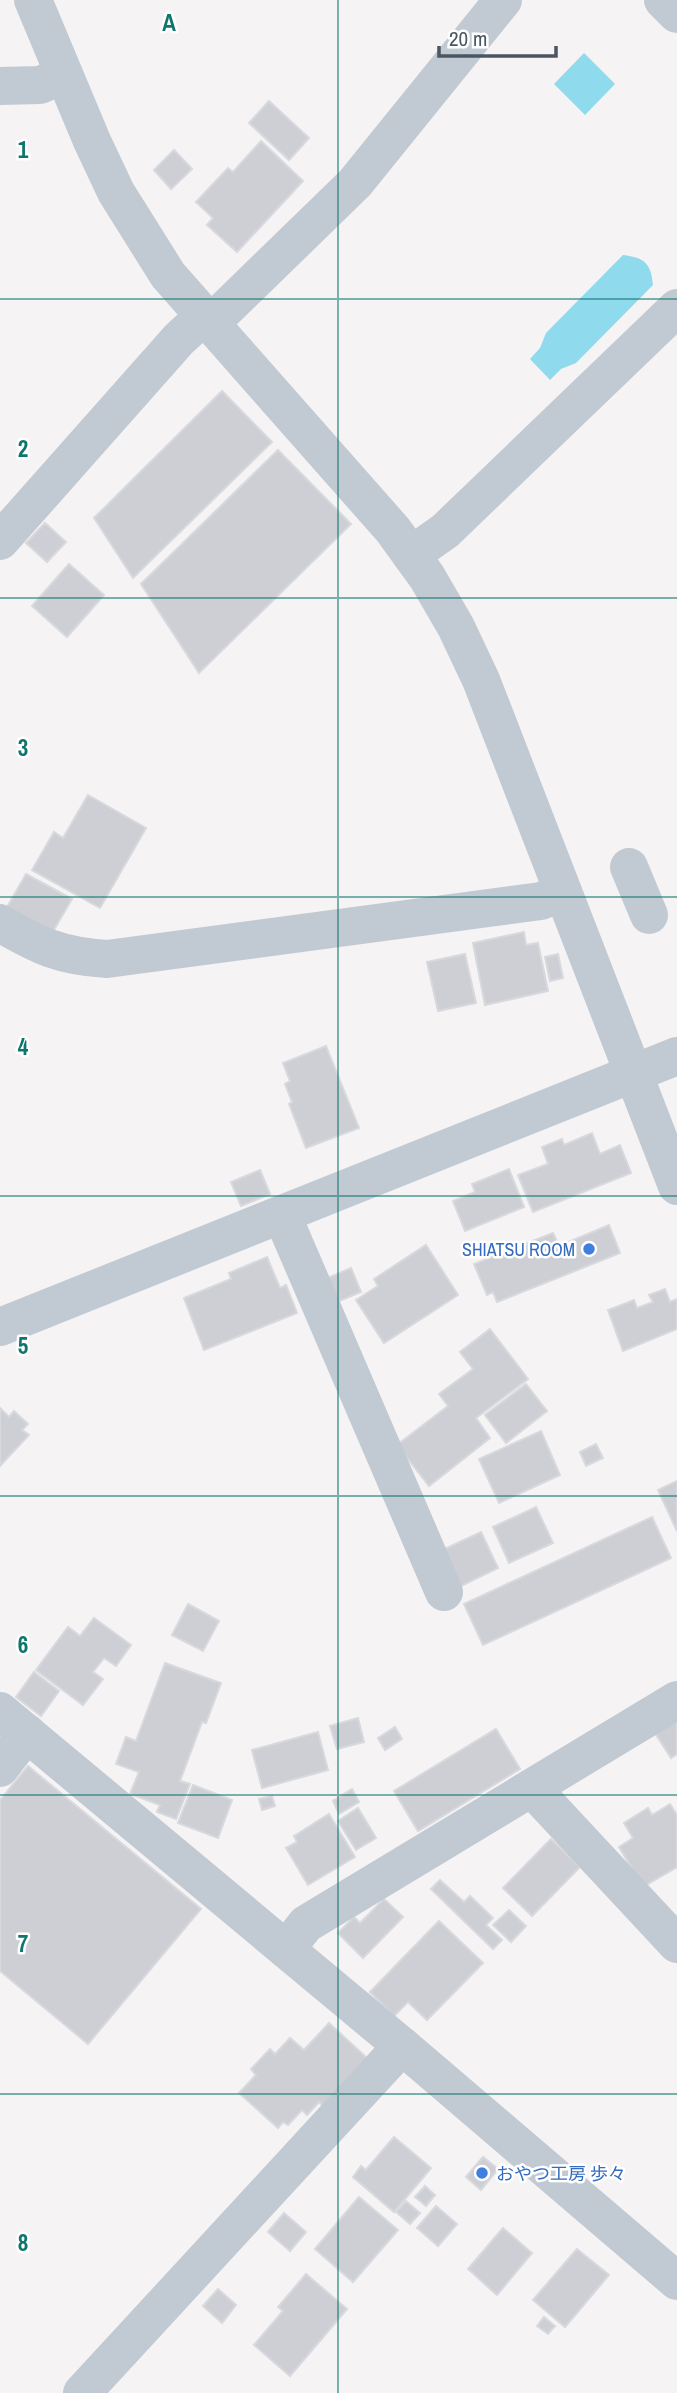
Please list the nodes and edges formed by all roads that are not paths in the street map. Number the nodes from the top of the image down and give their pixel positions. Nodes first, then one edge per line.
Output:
1 (33, 0) edge
2 (503, 0) edge
3 (663, 0) edge
4 (677, 14) edge
5 (64, 75) junction
6 (0, 86) edge
7 (677, 308) edge
8 (207, 321) junction
9 (0, 541) edge
10 (411, 555) junction
11 (629, 867) dead end
12 (563, 892) junction
13 (654, 913) edge
14 (0, 923) edge
15 (677, 1056) edge
16 (633, 1074) junction
17 (677, 1186) edge
18 (282, 1215) junction
19 (0, 1327) edge
20 (444, 1592) dead end
21 (677, 1700) edge
22 (13, 1722) edge
23 (0, 1768) edge
24 (534, 1787) junction
25 (677, 1944) edge
26 (286, 1949) junction
27 (402, 2046) junction
28 (677, 2281) edge
29 (82, 2393) edge

1 - 5 street
2 - 8 street
3 - 4 street
5 - 6 street
5 - 8 street
7 - 10 street
8 - 9 street
8 - 10 street
10 - 12 street
11 - 13 street
12 - 14 street
12 - 16 street
15 - 16 street
16 - 17 street
16 - 18 street
18 - 19 street
18 - 20 street
21 - 24 street
22 - 23 street
22 - 26 street
24 - 25 street
24 - 26 street
26 - 27 street
27 - 28 street
27 - 29 street

